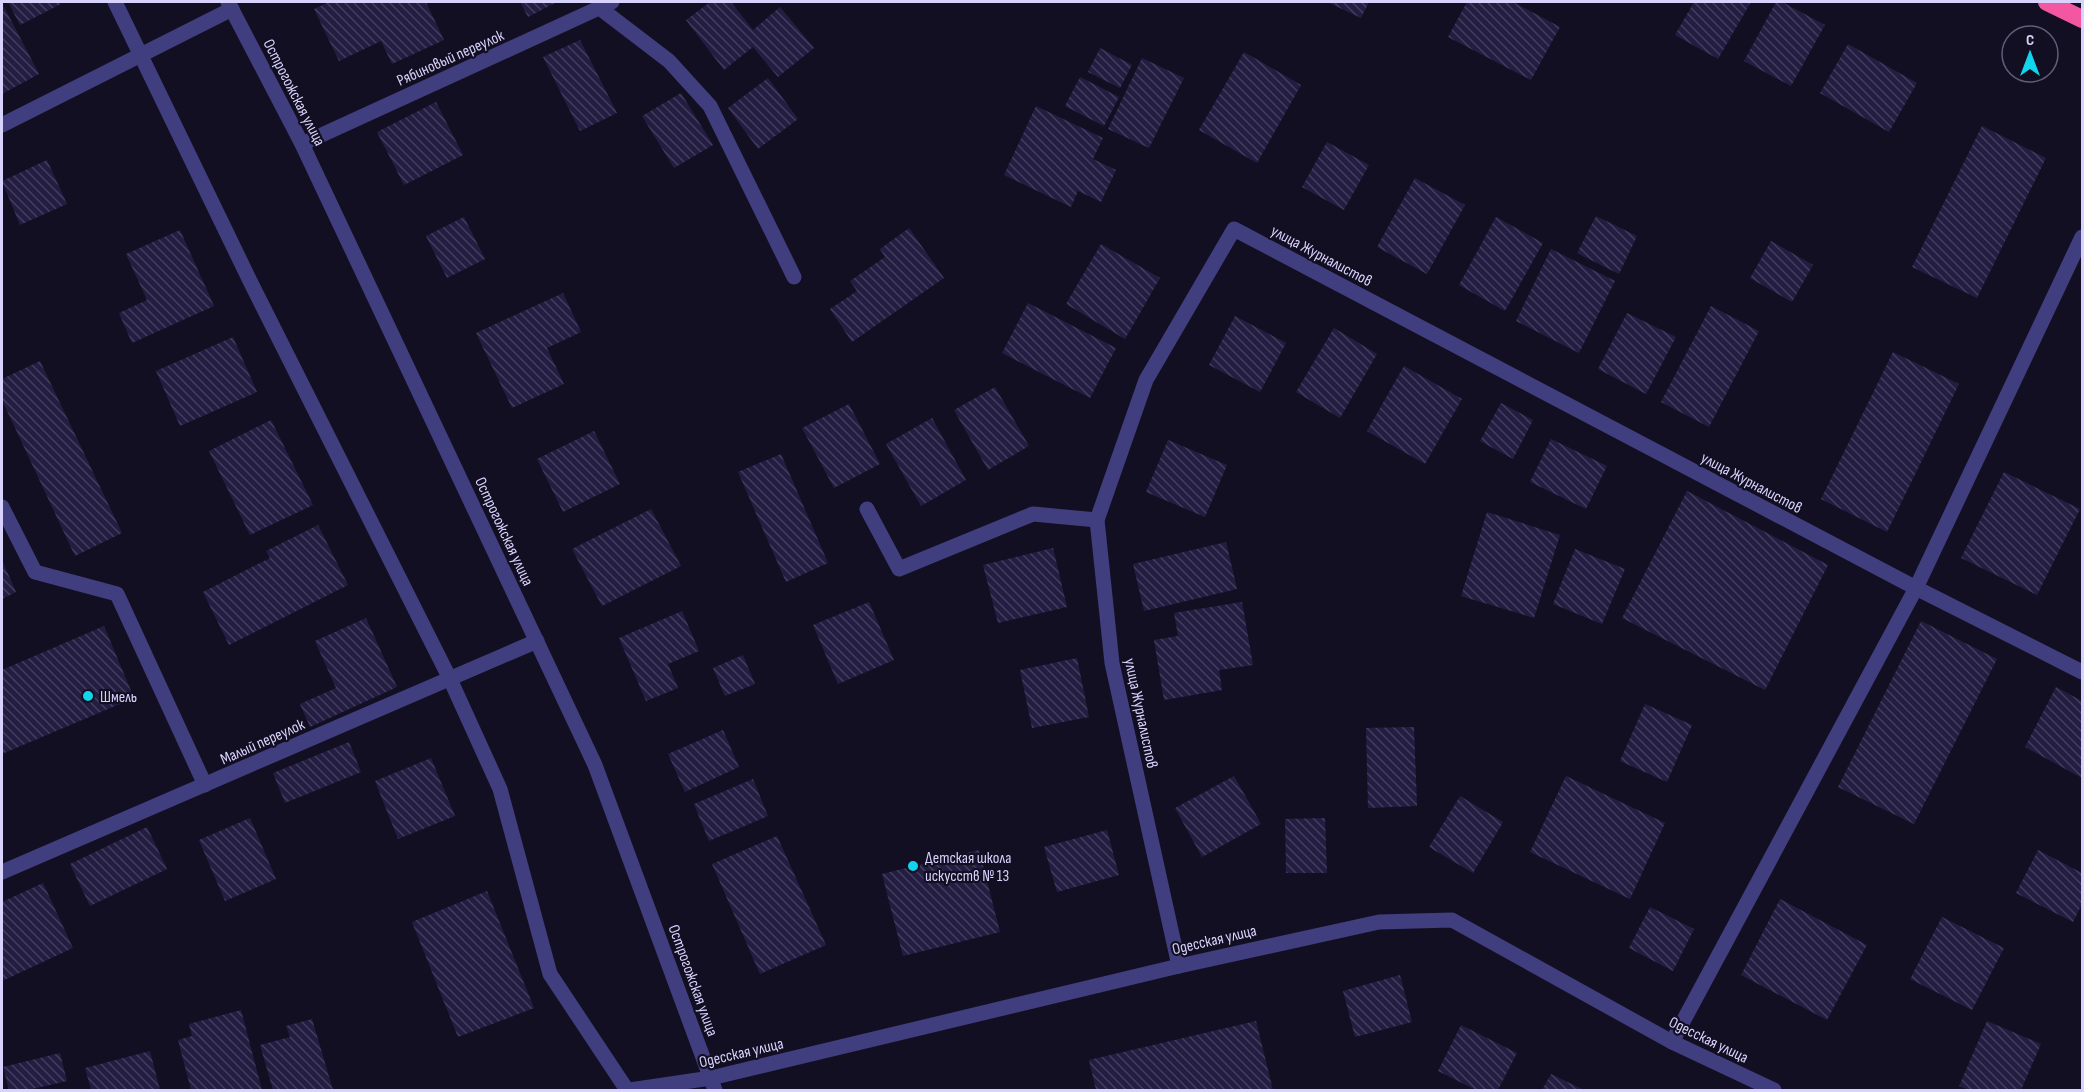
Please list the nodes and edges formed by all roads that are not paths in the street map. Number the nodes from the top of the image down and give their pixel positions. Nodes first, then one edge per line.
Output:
1 (115, 2) edge
2 (2047, 2) edge
3 (230, 5) edge
4 (606, 5) edge
5 (2082, 19) edge
6 (141, 54) junction
7 (2, 125) edge
8 (302, 144) junction
9 (2082, 237) edge
10 (794, 277) dead end
11 (2, 507) edge
12 (867, 509) dead end
13 (1097, 520) junction
14 (1916, 588) junction
15 (537, 641) junction
16 (2082, 672) edge
17 (450, 679) junction
18 (205, 785) junction
19 (2, 872) edge
20 (1179, 966) junction
21 (1672, 1042) junction
22 (713, 1084) edge
23 (629, 1090) edge
24 (1774, 1090) edge

1 - 6 street
2 - 5 highway
3 - 6 street
3 - 8 street, Острогожская улица
4 - 8 street, Рябиновый переулок
4 - 10 street
6 - 7 street
6 - 17 street
8 - 15 street, Острогожская улица
9 - 14 street
11 - 18 street
12 - 13 street
13 - 14 street, улица Журналистов
13 - 20 street, улица Журналистов
14 - 16 street, улица Журналистов
14 - 21 street
15 - 17 street, Малый переулок
15 - 22 street, Острогожская улица
17 - 18 street, Малый переулок
17 - 23 street
18 - 19 street, Малый переулок
20 - 21 street, Одесская улица
20 - 22 street, Одесская улица
21 - 24 street, Одесская улица
22 - 23 street, Одесская улица

